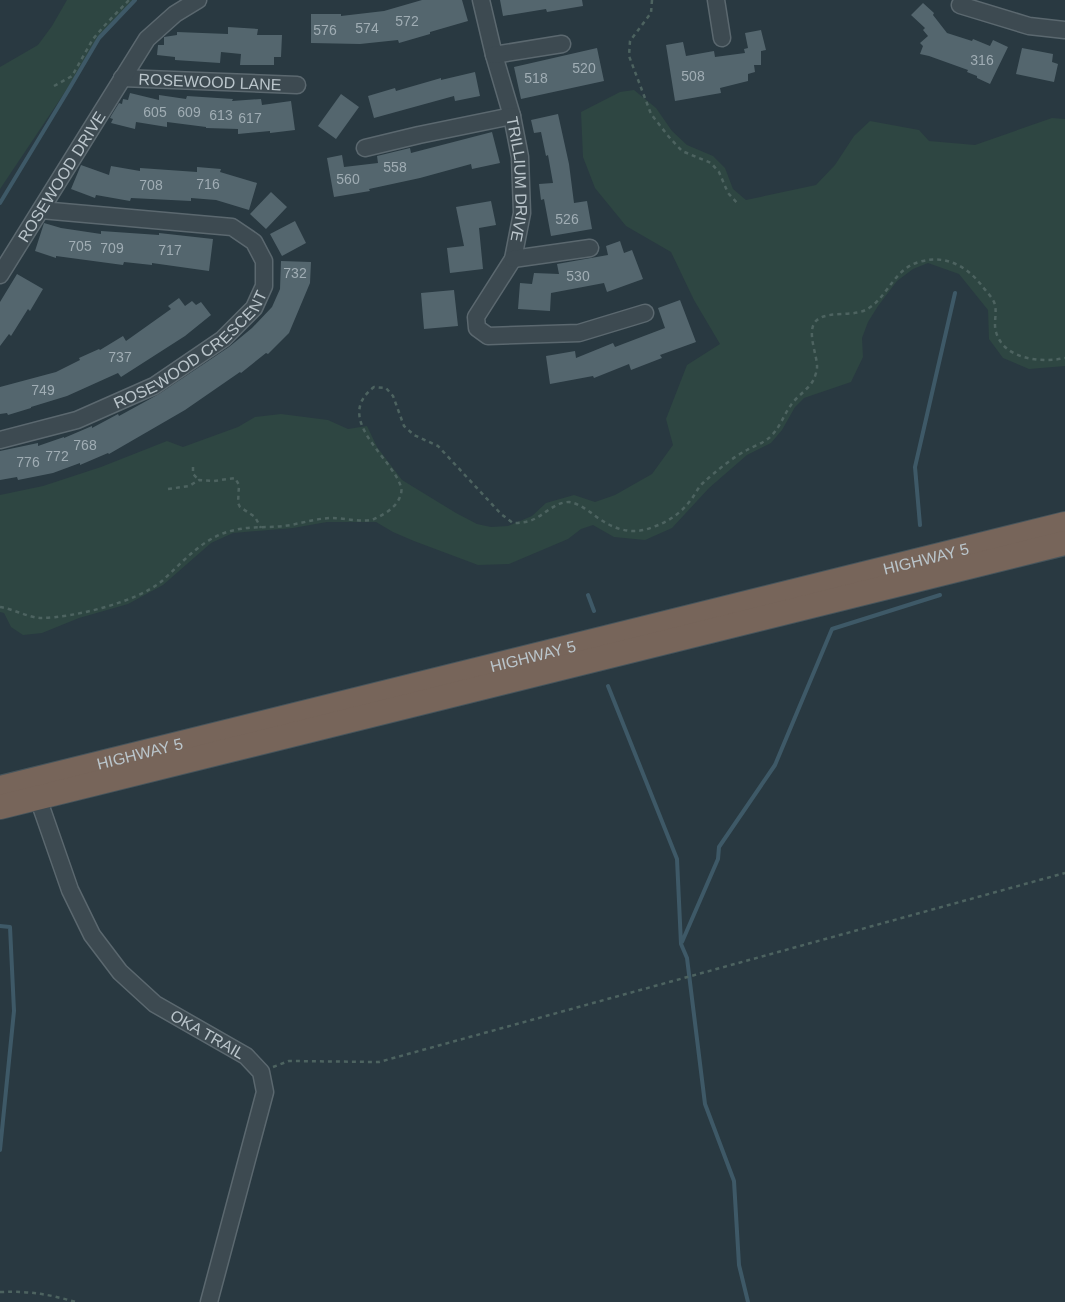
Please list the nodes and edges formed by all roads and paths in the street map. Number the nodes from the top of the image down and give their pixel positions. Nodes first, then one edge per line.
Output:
1 (129, 0) edge
2 (198, 0) edge
3 (481, 0) edge
4 (652, 0) edge
5 (716, 0) edge
6 (960, 5) dead end
7 (1065, 30) edge
8 (722, 38) dead end
9 (562, 44) dead end
10 (494, 55) junction
11 (122, 78) junction
12 (54, 86) dead end
13 (297, 86) dead end
14 (512, 116) junction
15 (365, 148) dead end
16 (739, 205) dead end
17 (41, 210) junction
18 (590, 248) dead end
19 (513, 259) junction
20 (0, 275) edge
21 (645, 313) dead end
22 (1065, 358) edge
23 (0, 440) edge
24 (193, 467) dead end
25 (199, 480) junction
26 (168, 490) dead end
27 (1065, 524) edge
28 (260, 528) junction
29 (1065, 542) edge
30 (0, 607) edge
31 (0, 788) edge
32 (38, 798) junction
33 (0, 807) edge
34 (1065, 873) edge
35 (261, 1072) junction
36 (0, 1292) edge
37 (76, 1302) edge
38 (209, 1302) edge

1 - 12 path
2 - 11 street, ROSEWOOD DRIVE
3 - 10 street, TRILLIUM DRIVE
4 - 16 path
5 - 8 street
6 - 7 street
9 - 10 street
10 - 14 street, TRILLIUM DRIVE
11 - 13 street, ROSEWOOD LANE
11 - 17 street, ROSEWOOD DRIVE
14 - 15 street
14 - 19 street, TRILLIUM DRIVE
17 - 20 street, ROSEWOOD DRIVE
17 - 23 street, ROSEWOOD CRESCENT
18 - 19 street
19 - 21 street, TRILLIUM DRIVE
22 - 28 path
24 - 25 path
25 - 26 path
25 - 28 path
27 - 31 highway, HIGHWAY 5
28 - 30 path
29 - 32 highway, HIGHWAY 5
32 - 33 highway, HIGHWAY 5
32 - 35 street, OKA TRAIL
34 - 35 path
35 - 38 street, OKA TRAIL
36 - 37 path

